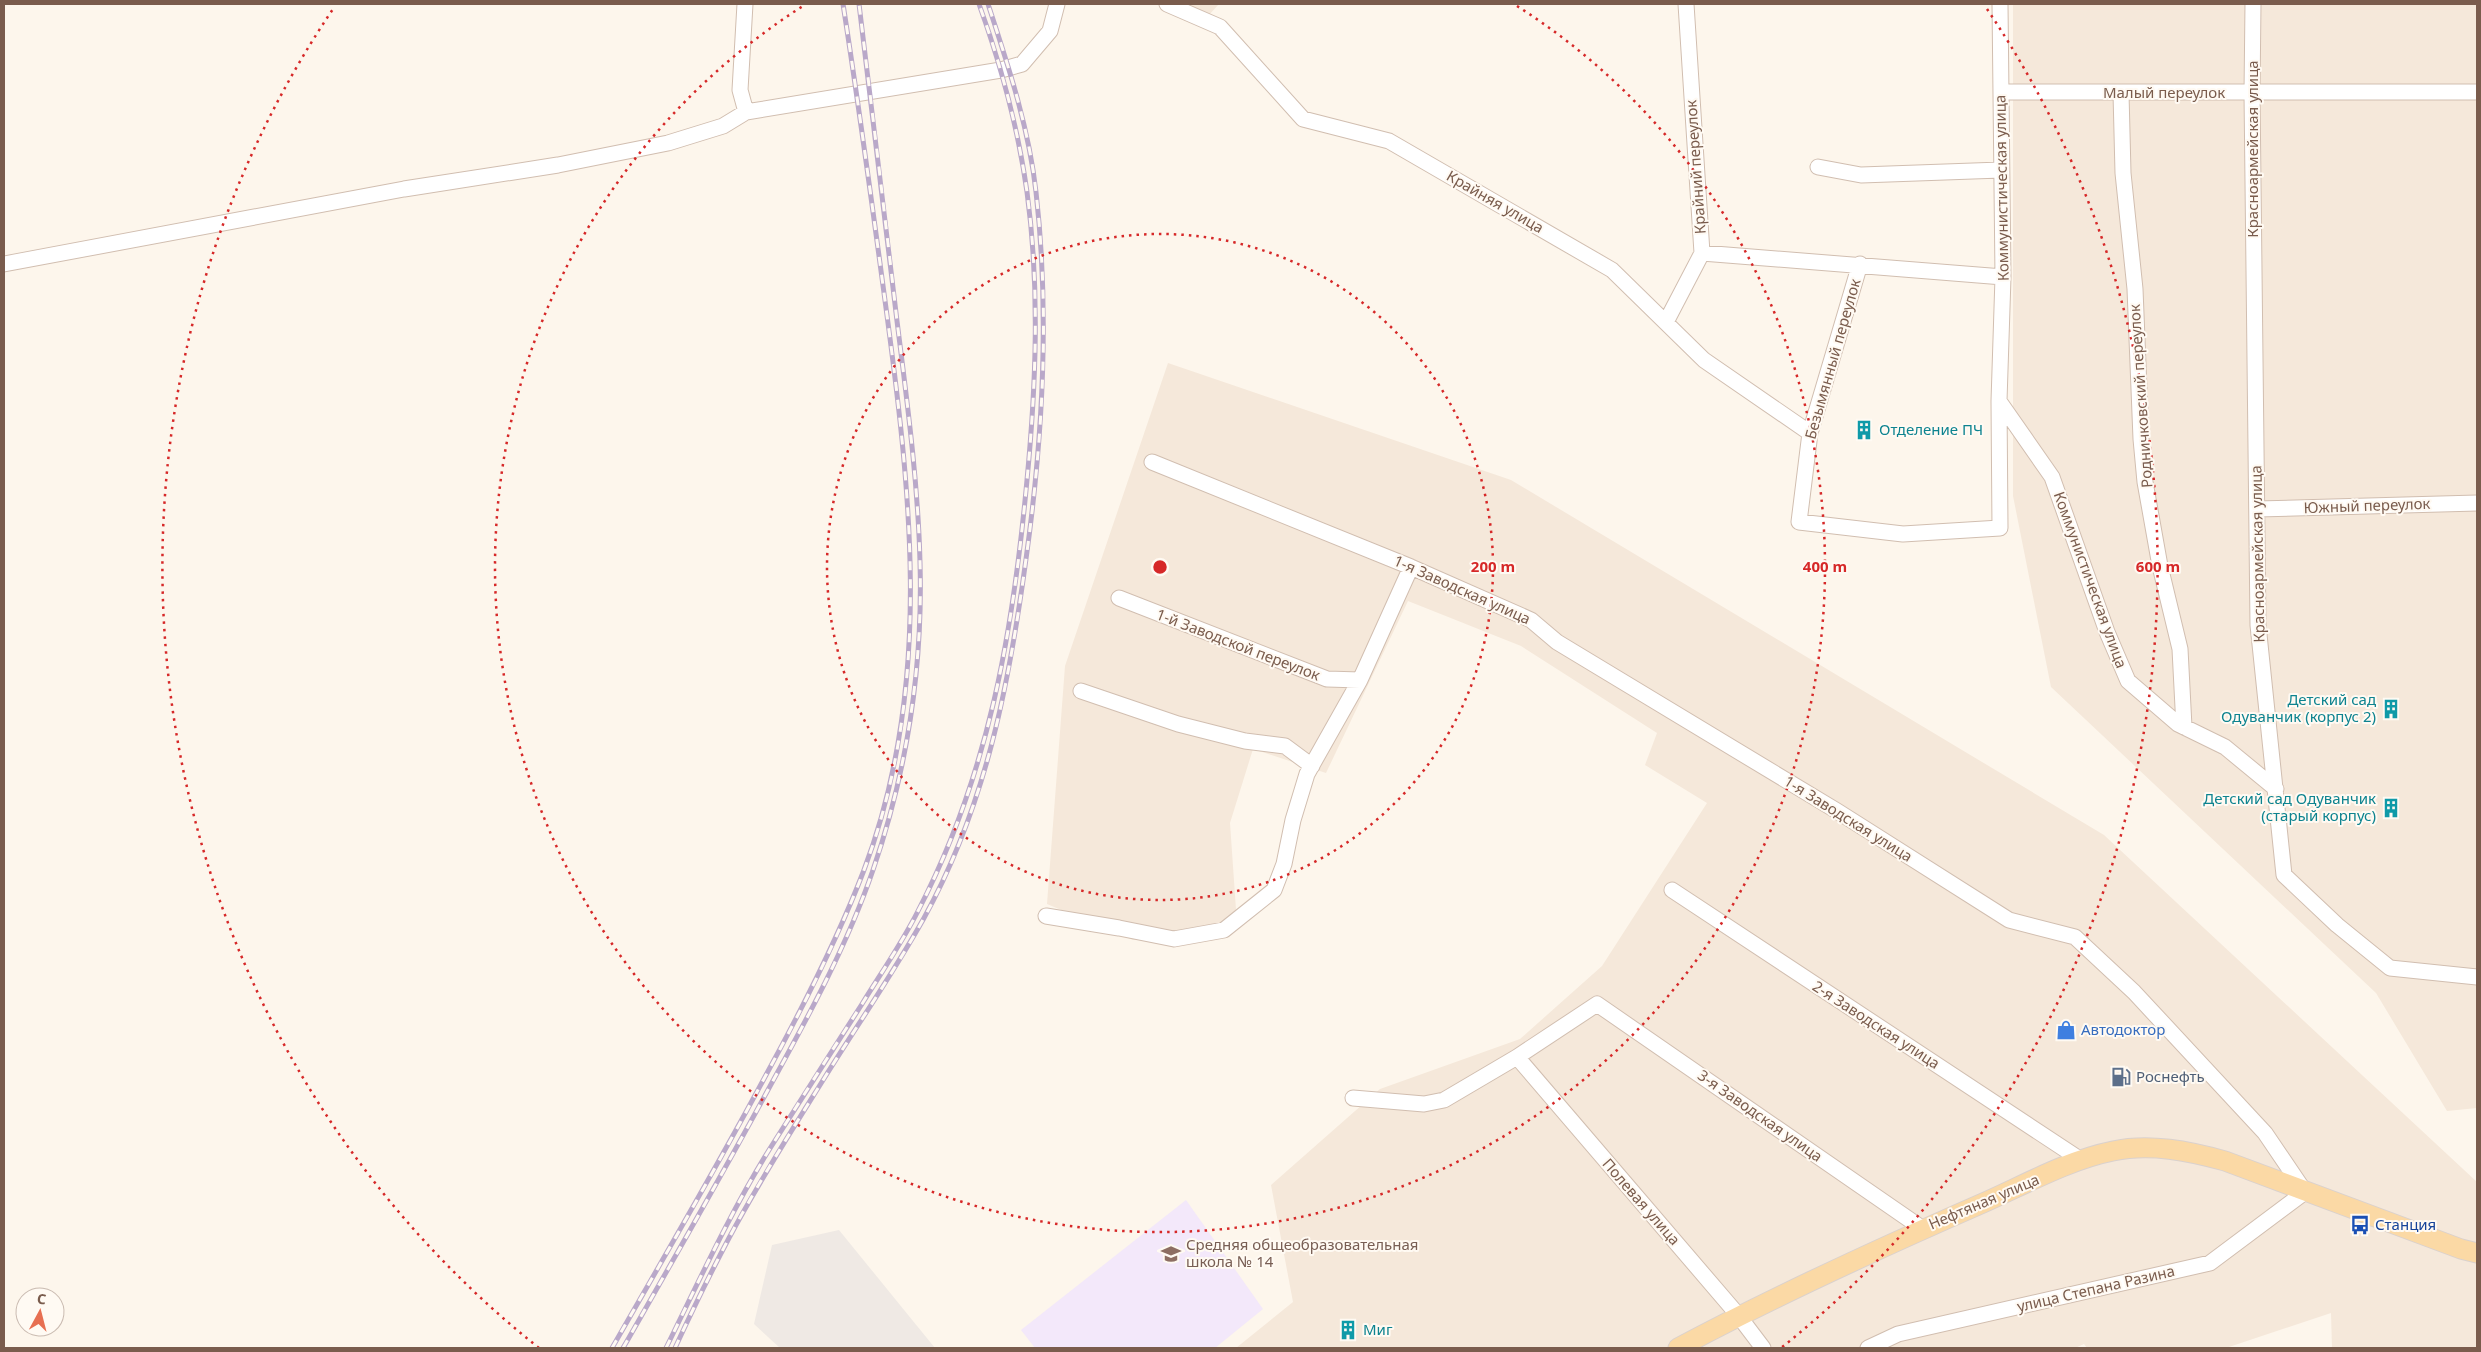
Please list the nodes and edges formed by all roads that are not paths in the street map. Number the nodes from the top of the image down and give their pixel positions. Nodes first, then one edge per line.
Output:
1 (745, 4) edge
2 (1056, 4) edge
3 (1167, 4) edge
4 (1686, 4) edge
5 (2000, 4) edge
6 (2253, 4) edge
7 (2001, 92) junction
8 (2477, 92) edge
9 (2121, 93) junction
10 (2252, 93) junction
11 (746, 112) junction
12 (1818, 167) dead end
13 (2001, 170) junction
14 (1702, 253) junction
15 (4, 264) edge
16 (1860, 264) junction
17 (2003, 277) junction
18 (1666, 322) junction
19 (1999, 401) junction
20 (1810, 433) junction
21 (1152, 462) dead end
22 (2477, 503) edge
23 (2257, 509) junction
24 (2000, 528) joint
25 (1411, 567) junction
26 (1119, 598) dead end
27 (1360, 680) junction
28 (1081, 690) dead end
29 (2184, 727) junction
30 (1312, 766) junction
31 (2276, 790) junction
32 (1672, 890) dead end
33 (1046, 916) dead end
34 (2477, 977) edge
35 (1517, 1057) junction
36 (1353, 1098) dead end
37 (2081, 1160) junction
38 (2305, 1192) junction
39 (1922, 1229) junction
40 (2477, 1253) edge
41 (1738, 1315) junction
42 (1678, 1348) edge
43 (1762, 1348) edge
44 (1868, 1348) edge

1 - 11 street
2 - 11 street
3 - 18 street, Крайняя улица
4 - 14 street, Крайний переулок
5 - 7 street, Коммунистическая улица
6 - 10 street, Красноармейская улица
7 - 9 street, Малый переулок
7 - 13 street, Коммунистическая улица
8 - 10 street, Малый переулок
9 - 10 street, Малый переулок
9 - 29 street, Родничковский переулок
10 - 23 street, Красноармейская улица
11 - 15 street
12 - 13 street
13 - 17 street, Коммунистическая улица
14 - 16 street, Безымянный переулок
14 - 18 street, Крайний переулок
16 - 17 street, Безымянный переулок
16 - 20 street, Безымянный переулок
17 - 19 street, Коммунистическая улица
18 - 20 street, Крайняя улица
19 - 24 street, Коммунистическая улица
19 - 29 street, Коммунистическая улица
20 - 24 street, Безымянный переулок
21 - 25 street, 1-я Заводская улица
22 - 23 street, Южный переулок
23 - 31 street, Красноармейская улица
25 - 27 street
25 - 38 street, 1-я Заводская улица
26 - 27 street, 1-й Заводской переулок
27 - 30 street
28 - 30 street
29 - 31 street, Коммунистическая улица
30 - 33 street
31 - 34 street, Красноармейская улица
32 - 37 street, 2-я Заводская улица
35 - 36 street
35 - 39 street, 3-я Заводская улица
35 - 41 street, Полевая улица
37 - 38 main road, Нефтяная улица
37 - 39 main road, Нефтяная улица
38 - 40 main road
38 - 44 street, улица Степана Разина
39 - 41 main road, Нефтяная улица
41 - 42 main road, Нефтяная улица
41 - 43 street, Полевая улица

